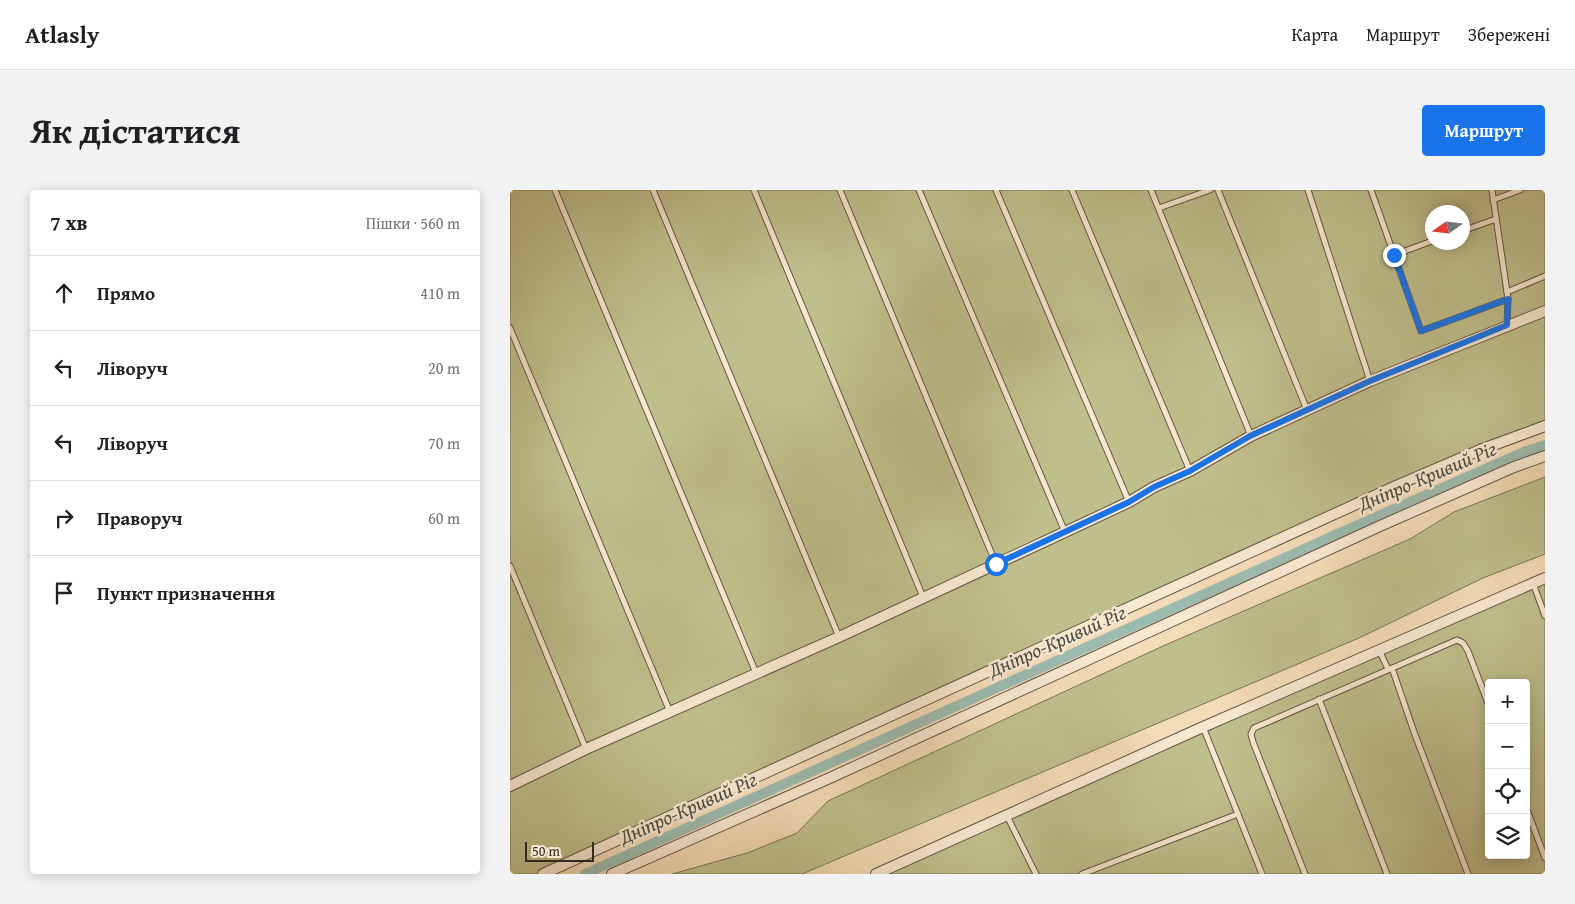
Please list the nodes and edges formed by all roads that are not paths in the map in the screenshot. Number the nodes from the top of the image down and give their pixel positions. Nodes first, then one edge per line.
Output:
1 (555, 190) edge
2 (653, 190) edge
3 (754, 190) edge
4 (840, 190) edge
5 (919, 190) edge
6 (996, 190) edge
7 (1072, 190) edge
8 (1151, 190) edge
9 (1210, 190) edge
10 (1218, 190) edge
11 (1308, 190) edge
12 (1371, 190) edge
13 (1492, 190) edge
14 (1520, 190) edge
15 (1493, 200) junction
16 (1159, 208) junction
17 (1496, 219) junction
18 (1470, 228) edge
19 (1425, 244) edge
20 (1394, 255) junction
21 (1545, 276) edge
22 (1507, 292) junction
23 (1508, 299) junction
24 (1545, 311) edge
25 (1507, 325) junction
26 (510, 328) edge
27 (1370, 381) junction
28 (1308, 410) junction
29 (1545, 426) edge
30 (1250, 436) junction
31 (1545, 456) edge
32 (1190, 471) junction
33 (1129, 502) junction
34 (1064, 532) junction
35 (996, 564) junction
36 (510, 566) edge
37 (1545, 578) edge
38 (1533, 583) junction
39 (923, 597) junction
40 (1545, 616) edge
41 (839, 637) junction
42 (1379, 650) junction
43 (1390, 668) junction
44 (756, 673) junction
45 (1485, 696) edge
46 (1319, 699) junction
47 (670, 712) junction
48 (1203, 727) junction
49 (586, 749) junction
50 (510, 786) edge
51 (1238, 814) junction
52 (1529, 814) edge
53 (1007, 816) junction
54 (1545, 858) edge
55 (543, 874) edge
56 (612, 874) edge
57 (876, 874) edge
58 (1036, 874) edge
59 (1082, 874) edge
60 (1262, 874) edge
61 (1305, 874) edge
62 (1386, 874) edge
63 (1468, 874) edge

1 - 44 lane
2 - 41 lane
3 - 39 lane
4 - 35 lane
5 - 34 lane
6 - 33 lane
7 - 32 lane
8 - 16 lane
9 - 16 lane
10 - 28 lane
11 - 27 lane
12 - 20 lane
13 - 15 lane
14 - 15 lane
15 - 17 lane
16 - 30 lane
17 - 18 lane
17 - 22 lane
19 - 20 lane
20 - 23 lane
21 - 22 lane
22 - 23 lane
23 - 25 lane
24 - 25 street
25 - 27 street
26 - 47 lane
27 - 28 street
28 - 30 street
29 - 55 street
30 - 32 street
31 - 56 street
32 - 33 street
33 - 34 street
34 - 35 street
35 - 39 street
36 - 49 lane
37 - 38 street
38 - 40 lane
38 - 42 street
39 - 41 street
41 - 44 street
42 - 43 lane
42 - 48 street
43 - 45 lane
43 - 46 lane
43 - 63 lane
44 - 47 street
46 - 61 lane
46 - 62 lane
47 - 49 street
48 - 51 lane
48 - 53 street
49 - 50 street
51 - 59 lane
51 - 60 lane
52 - 54 lane
53 - 57 street
53 - 58 lane

